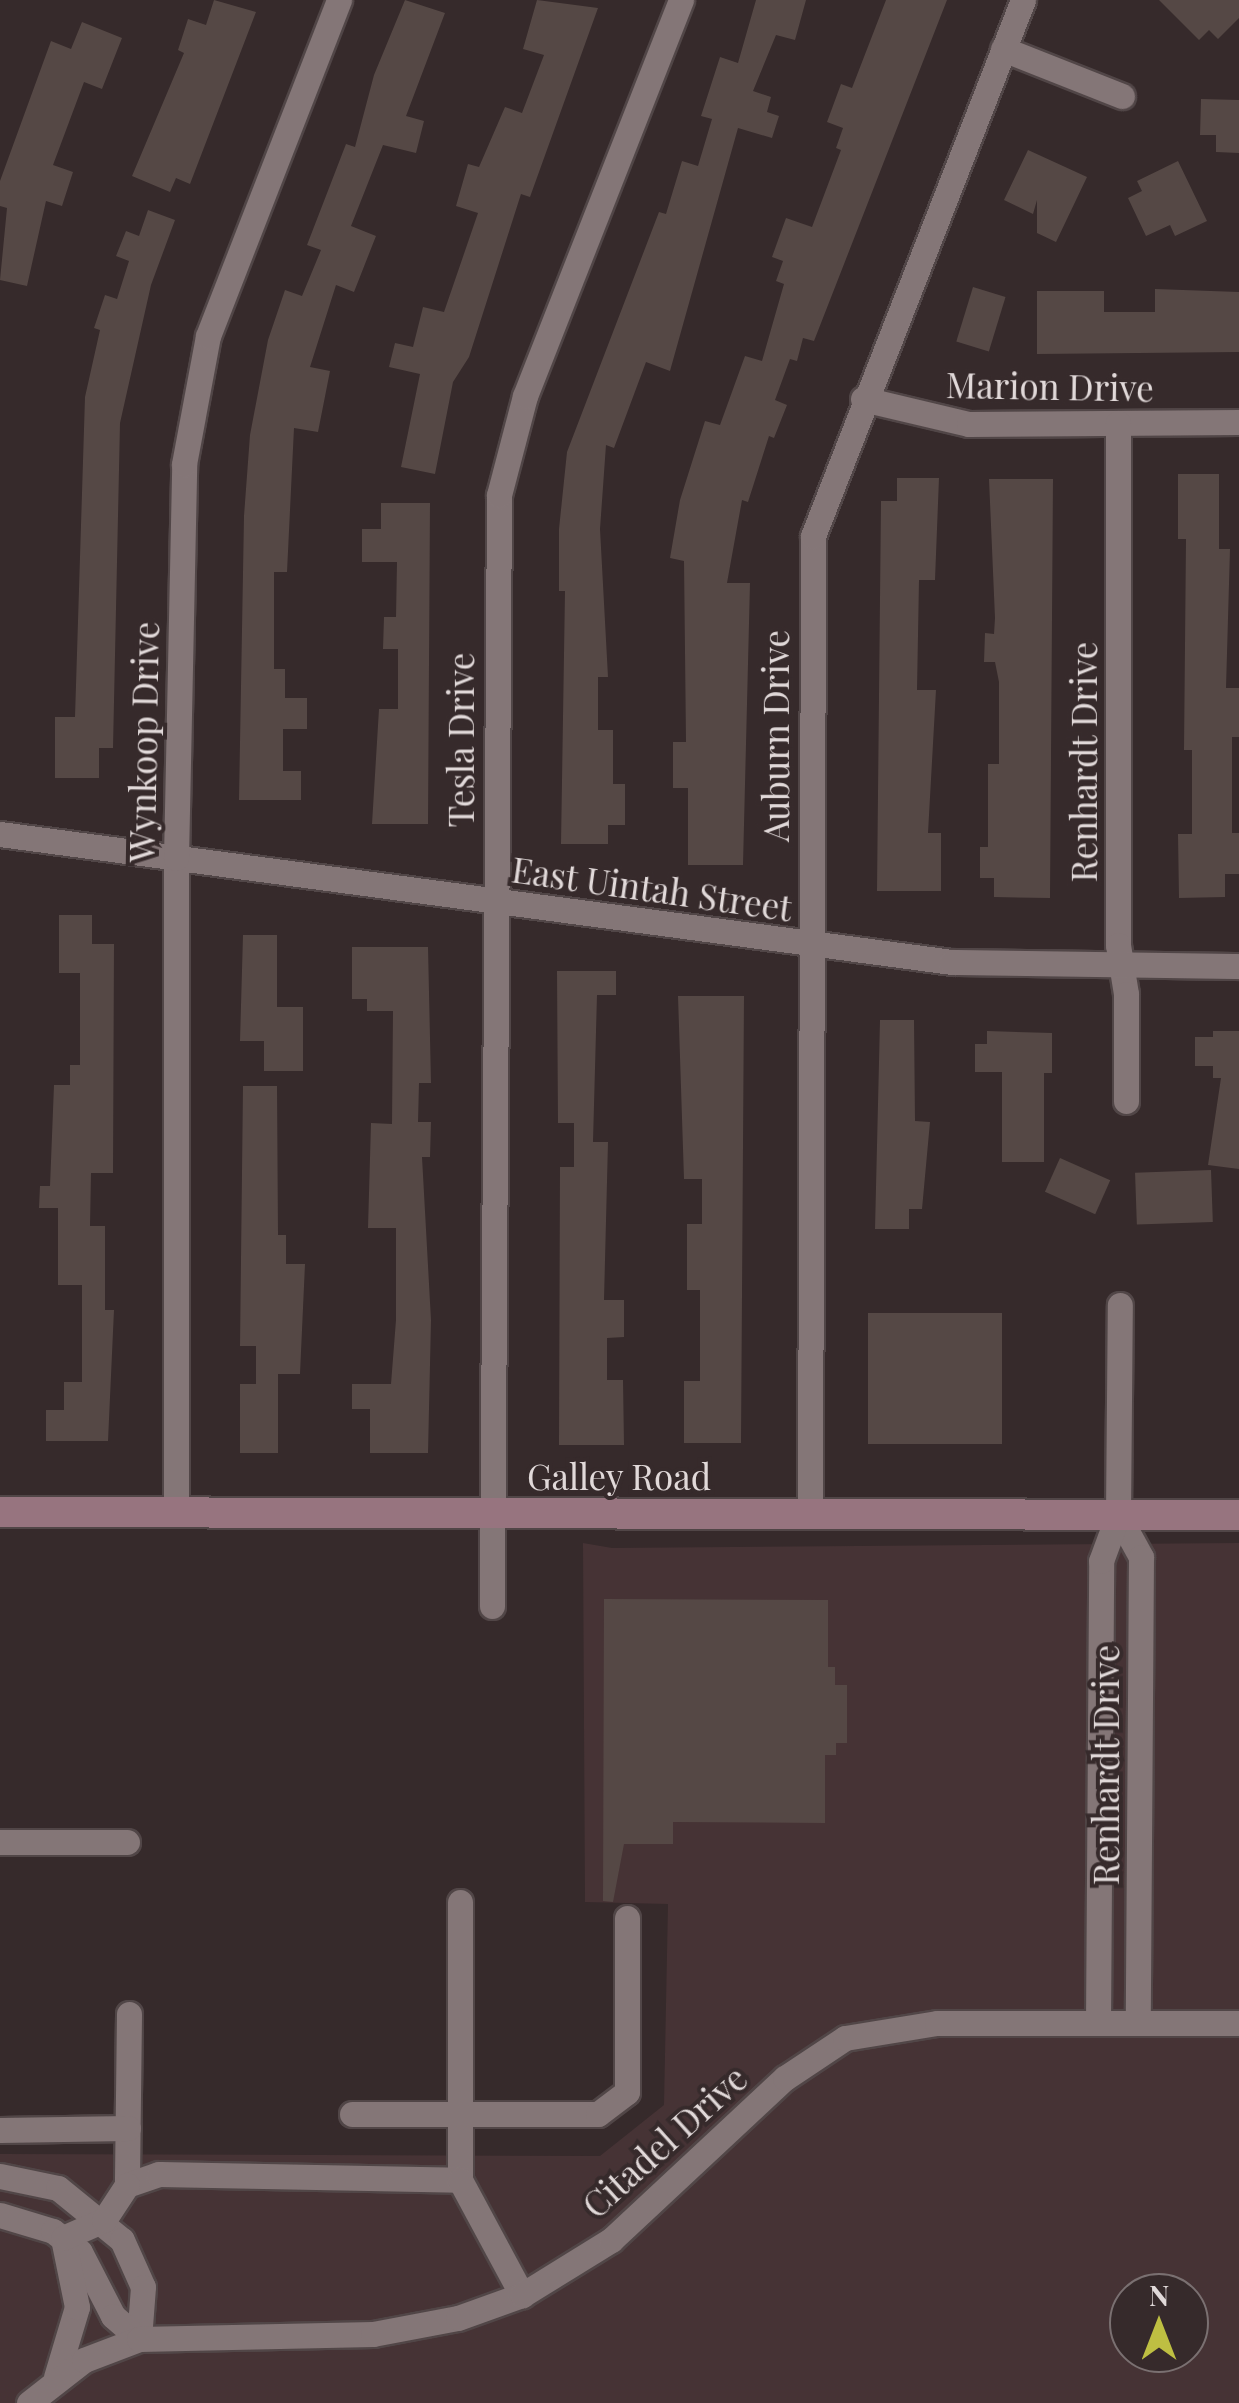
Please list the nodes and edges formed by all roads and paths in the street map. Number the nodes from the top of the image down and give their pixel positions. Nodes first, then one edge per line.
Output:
1 (338, 0) edge
2 (681, 0) edge
3 (1024, 0) edge
4 (1003, 49) junction
5 (1122, 96) dead end
6 (863, 399) junction
7 (1239, 422) edge
8 (1118, 423) junction
9 (0, 834) edge
10 (176, 858) junction
11 (494, 902) junction
12 (809, 945) junction
13 (1239, 966) edge
14 (1122, 967) junction
15 (1126, 1101) dead end
16 (1120, 1304) dead end
17 (176, 1511) junction
18 (0, 1512) edge
19 (494, 1514) junction
20 (810, 1514) junction
21 (1118, 1515) junction
22 (1239, 1515) edge
23 (492, 1606) dead end
24 (0, 1842) edge
25 (127, 1842) dead end
26 (460, 1902) dead end
27 (628, 1918) dead end
28 (129, 2014) dead end
29 (1098, 2022) junction
30 (1138, 2022) junction
31 (1239, 2024) edge
32 (461, 2113) junction
33 (352, 2114) dead end
34 (128, 2128) junction
35 (0, 2130) edge
36 (0, 2176) edge
37 (460, 2180) junction
38 (127, 2185) junction
39 (0, 2215) edge
40 (104, 2220) junction
41 (63, 2238) junction
42 (522, 2295) junction
43 (139, 2339) junction
44 (56, 2377) junction
45 (29, 2403) edge

1 - 10 street, Wynkoop Drive
2 - 11 street, Tesla Drive
3 - 4 street, Auburn Drive
4 - 5 street
4 - 6 street, Auburn Drive
6 - 8 street, Marion Drive
6 - 12 street, Auburn Drive
7 - 8 street, Marion Drive
8 - 14 street, Renhardt Drive
9 - 10 street, East Uintah Street
10 - 11 street, East Uintah Street
10 - 17 street, Wynkoop Drive
11 - 12 street, East Uintah Street
11 - 19 street, Tesla Drive
12 - 14 street, East Uintah Street
12 - 20 street, Auburn Drive
13 - 14 street, East Uintah Street
14 - 15 street, Renhardt Drive
16 - 21 street, Renhardt Drive
17 - 18 main road, Galley Road
17 - 19 main road, Galley Road
19 - 20 main road, Galley Road
19 - 23 street, Tesla Drive
20 - 21 main road, Galley Road
21 - 22 main road, Galley Road
21 - 29 street, Renhardt Drive
21 - 30 street, Renhardt Drive
24 - 25 street
26 - 32 street
27 - 32 street
28 - 34 street
29 - 30 street, Citadel Drive
29 - 42 street, Citadel Drive
30 - 31 street, Citadel Drive
32 - 33 street
32 - 37 street
34 - 35 street
34 - 38 street
36 - 40 street
37 - 38 street
37 - 42 street
38 - 40 street
39 - 41 street
40 - 41 street
40 - 43 street
41 - 43 street
41 - 44 street
42 - 43 street, Citadel Drive
43 - 44 street
44 - 45 street

